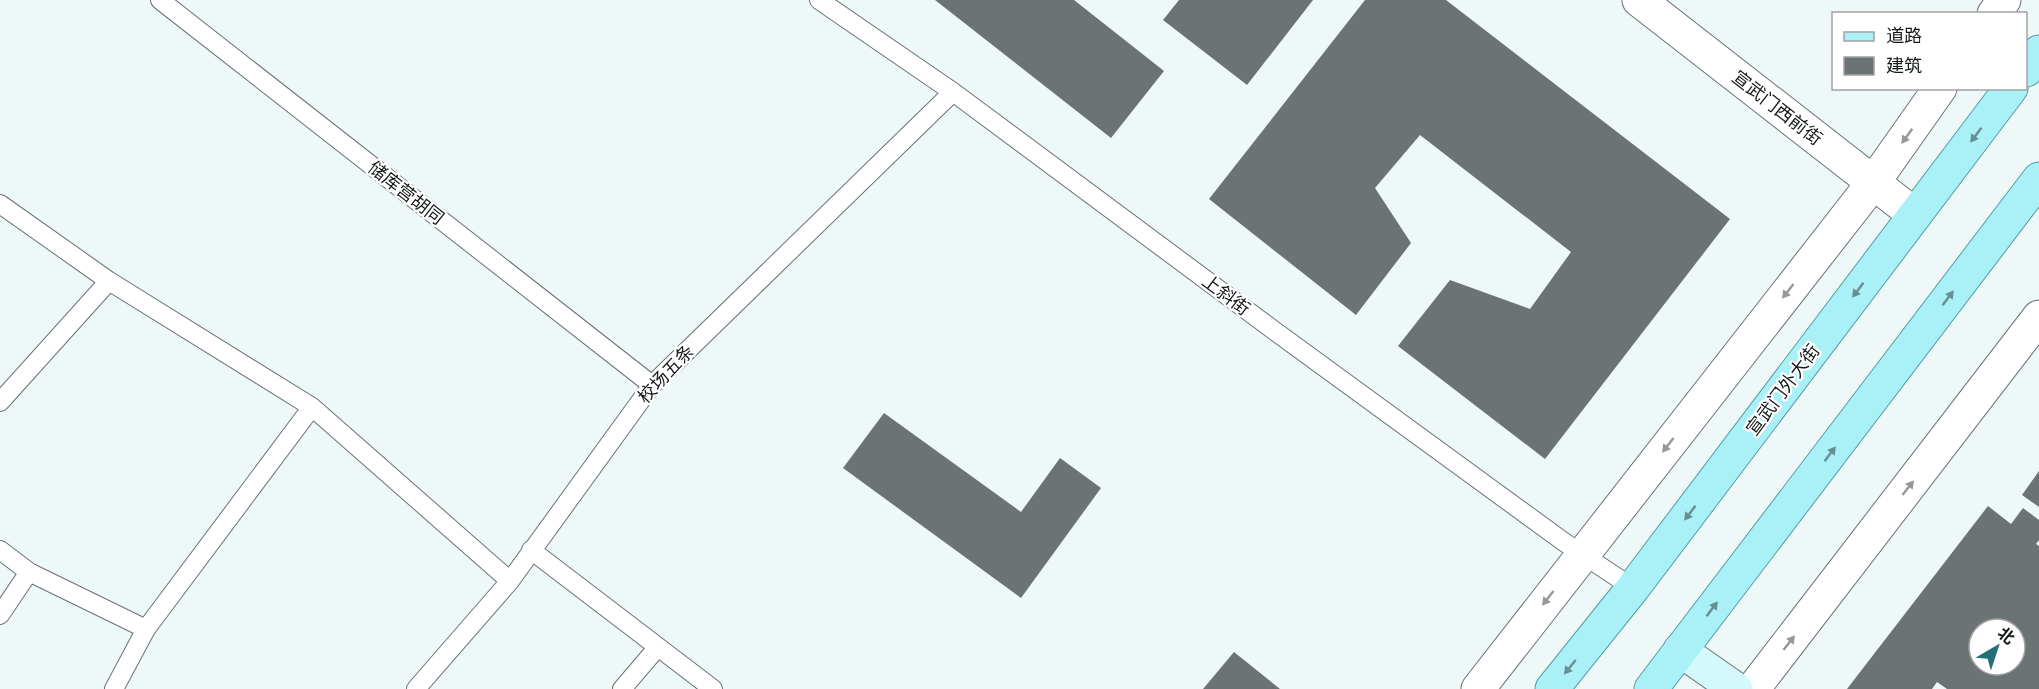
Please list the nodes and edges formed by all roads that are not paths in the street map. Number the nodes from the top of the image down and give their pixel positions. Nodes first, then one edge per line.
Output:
1 (160, 0) edge
2 (1639, 0) edge
3 (827, 2) edge
4 (2039, 52) edge
5 (2027, 67) edge
6 (1940, 90) edge
7 (2009, 90) edge
8 (953, 92) junction
9 (2039, 179) edge
10 (1873, 183) junction
11 (0, 204) edge
12 (1915, 215) junction
13 (109, 281) junction
14 (2039, 317) edge
15 (652, 385) junction
16 (0, 402) edge
17 (312, 407) junction
18 (0, 550) edge
19 (531, 550) junction
20 (1582, 554) junction
21 (29, 572) junction
22 (510, 581) junction
23 (1634, 588) junction
24 (0, 615) edge
25 (146, 629) junction
26 (657, 648) junction
27 (1680, 650) junction
28 (114, 689) edge
29 (416, 689) edge
30 (622, 689) edge
31 (713, 689) edge
32 (1478, 689) edge
33 (1552, 689) edge
34 (1651, 689) edge
35 (1736, 689) edge
36 (1753, 689) edge

1 - 15 lane, 储库营胡同
2 - 10 street, 宣武门西前街
3 - 8 lane, 上斜街
4 - 5 main road
6 -> 10 street
7 -> 12 main road, 宣武门外大街
8 - 15 lane, 校场五条
8 - 20 lane, 上斜街
27 -> 9 main road
10 - 12 street, 宣武门西前街
10 -> 20 street
11 - 13 lane
12 -> 23 main road, 宣武门外大街
13 - 16 lane
13 - 17 lane
36 -> 14 street
15 - 19 lane, 校场五条
17 - 22 lane
17 - 25 lane
18 - 21 lane
19 - 22 lane, 校场五条
19 - 26 lane
20 - 23 lane, 上斜街
20 -> 32 street
21 - 24 lane
21 - 25 lane
22 - 29 lane, 校场五条
23 -> 33 main road, 宣武门外大街
25 - 28 lane
26 - 30 lane
26 - 31 lane
27 - 34 main road
27 - 35 street

